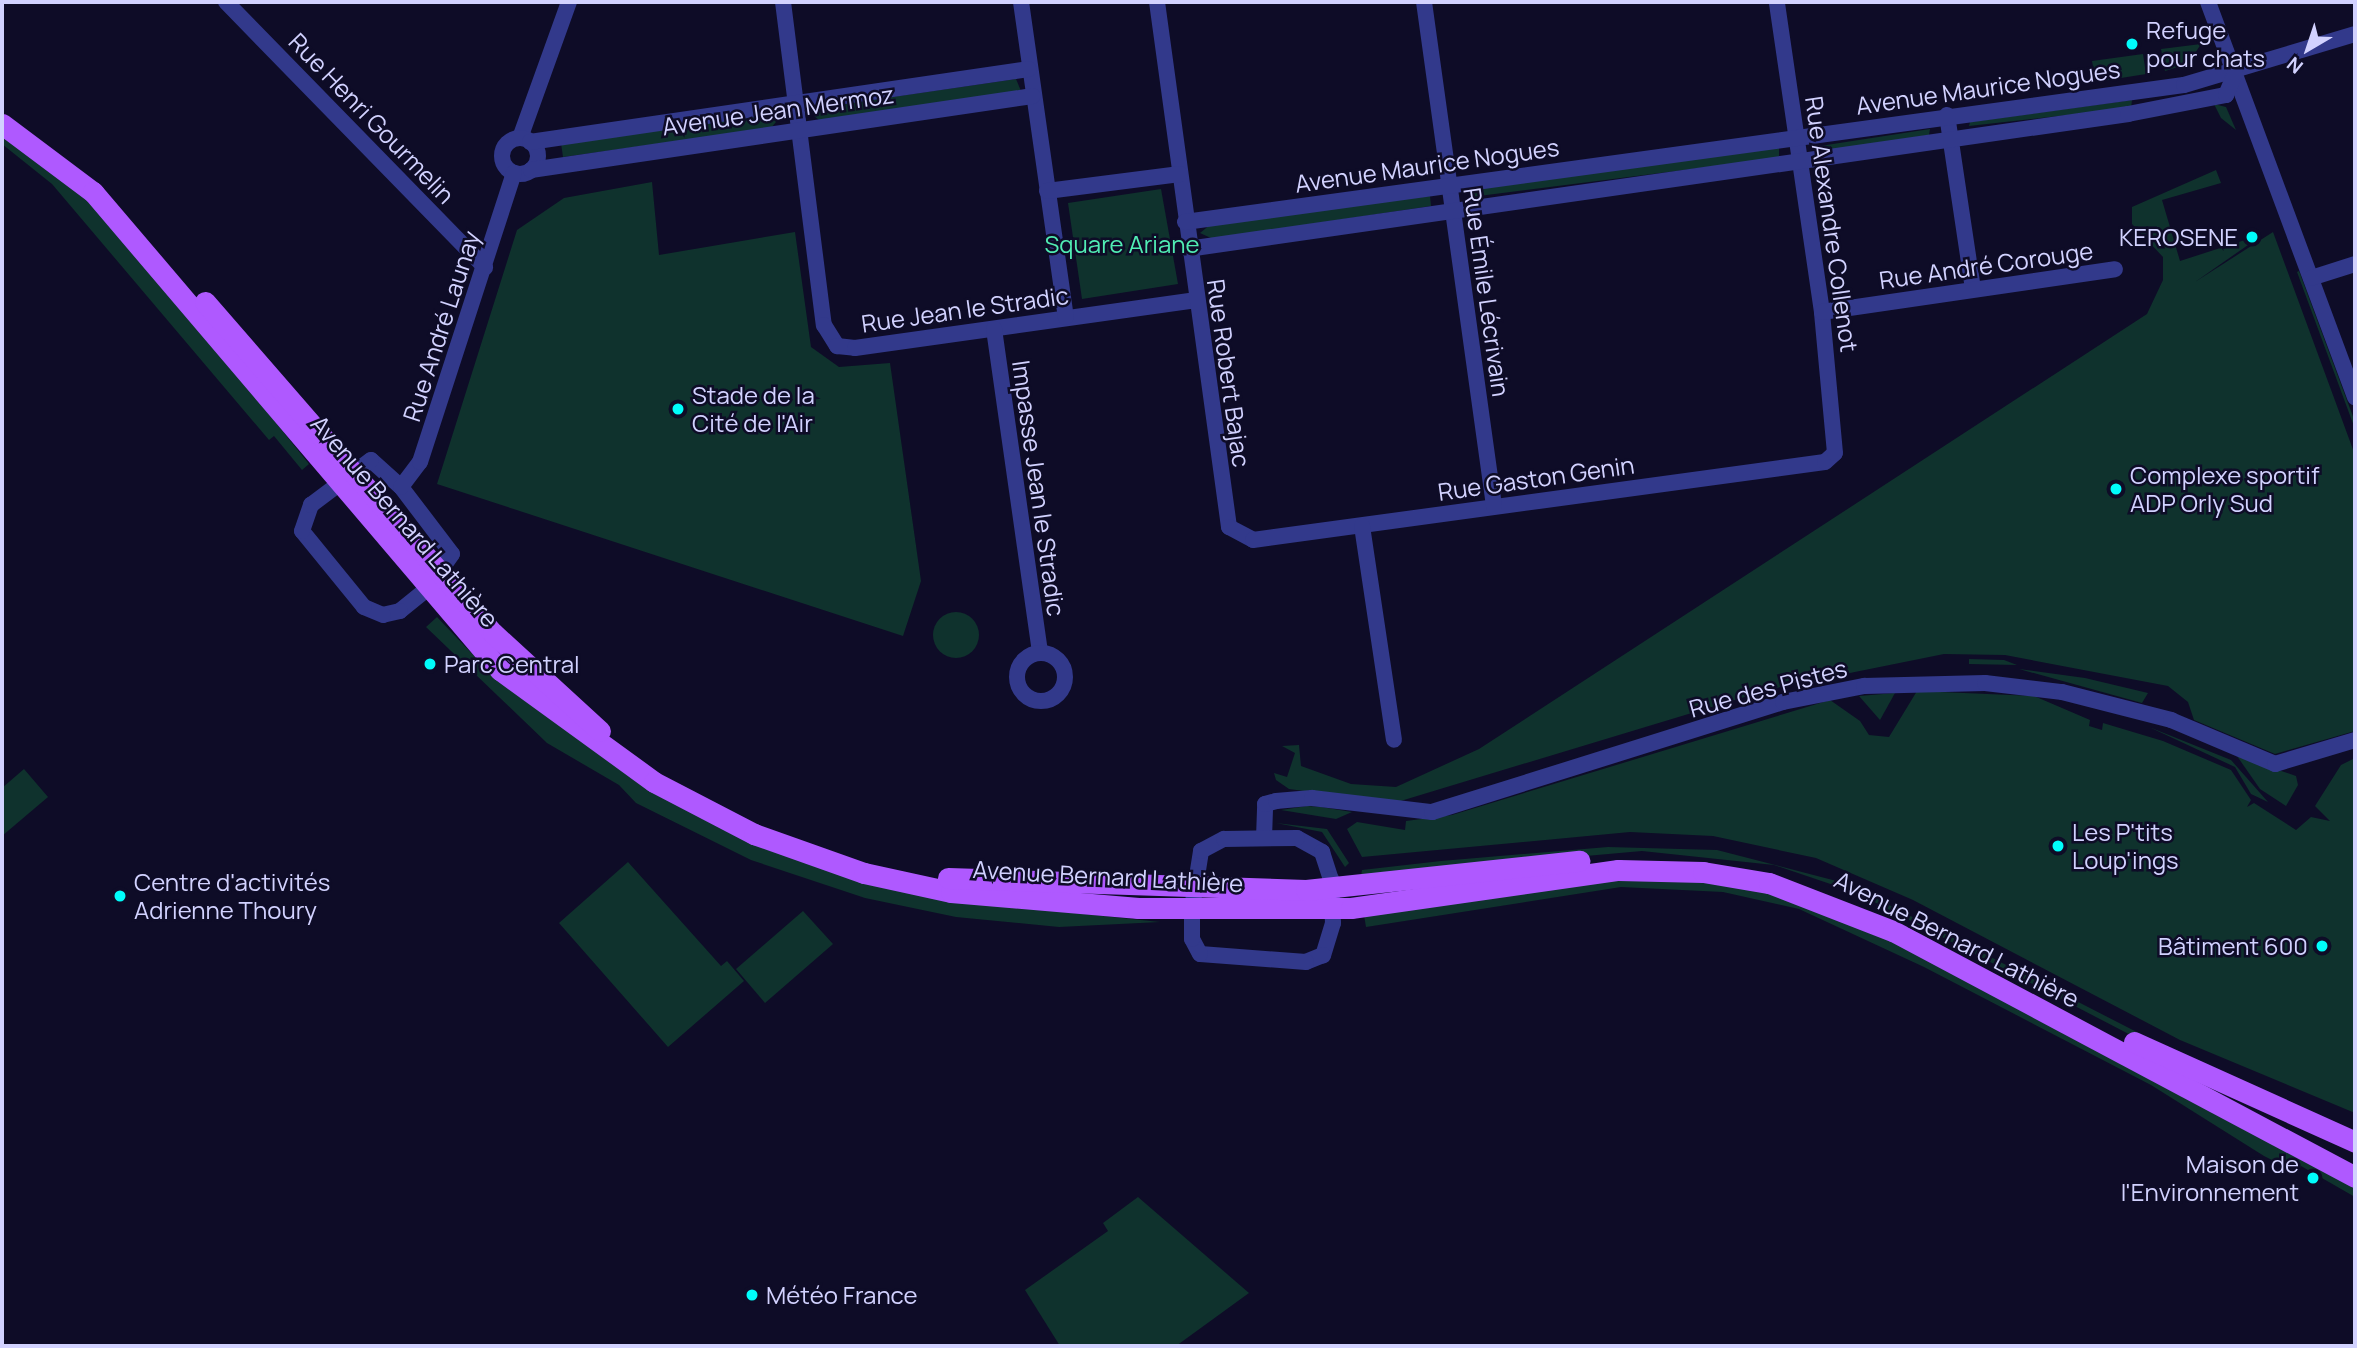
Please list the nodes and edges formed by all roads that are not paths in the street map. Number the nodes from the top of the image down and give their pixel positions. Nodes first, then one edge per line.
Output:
1 (226, 2) edge
2 (569, 2) edge
3 (783, 2) edge
4 (1021, 2) edge
5 (1157, 2) edge
6 (1423, 2) edge
7 (1777, 2) edge
8 (2208, 2) edge
9 (2355, 34) edge
10 (1029, 69) junction
11 (2235, 74) junction
12 (1033, 96) junction
13 (793, 103) junction
14 (2, 110) edge
15 (1947, 115) junction
16 (2, 124) edge
17 (797, 130) junction
18 (1797, 136) junction
19 (525, 140) junction
20 (1950, 140) junction
21 (1801, 162) junction
22 (522, 172) junction
23 (1180, 174) junction
24 (1449, 184) junction
25 (1047, 191) junction
26 (1454, 212) junction
27 (1185, 222) junction
28 (1188, 249) junction
29 (2355, 264) edge
30 (485, 267) junction
31 (2115, 269) dead end
32 (2311, 278) junction
33 (1973, 289) junction
34 (1195, 300) junction
35 (1822, 312) junction
36 (1066, 317) junction
37 (994, 329) junction
38 (2355, 398) edge
39 (1835, 453) joint
40 (344, 476) junction
41 (401, 487) junction
42 (1493, 506) junction
43 (1362, 526) junction
44 (1240, 537) joint
45 (434, 582) junction
46 (1040, 653) dead end
47 (1394, 740) dead end
48 (2355, 740) edge
49 (1264, 838) junction
50 (1192, 898) junction
51 (1333, 899) junction
52 (2355, 1142) edge
53 (2355, 1177) edge

1 - 30 street, Rue Henri Gourmelin
2 - 19 street
3 - 13 street
4 - 10 street
5 - 23 street, Rue Robert Bajac
6 - 24 street, Rue Émile Lécrivain
7 - 18 street, Rue Alexandre Collenot
8 - 11 street
9 - 11 street
10 - 12 street
10 - 13 street, Avenue Jean Mermoz
11 - 15 street, Avenue Maurice Nogues
11 - 20 street, Avenue Maurice Nogues
11 - 32 street
12 - 17 street, Avenue Jean Mermoz
12 - 25 street
13 - 17 street
13 - 19 street, Avenue Jean Mermoz
14 - 40 main road, Avenue Bernard Lathière
15 - 18 street, Avenue Maurice Nogues
15 - 20 street
16 - 40 main road, Avenue Bernard Lathière
17 - 22 street, Avenue Jean Mermoz
17 - 37 street, Rue Jean le Stradic
18 - 21 street, Rue Alexandre Collenot
18 - 24 street, Avenue Maurice Nogues
19 - 22 street
19 - 22 street
20 - 21 street, Avenue Maurice Nogues
20 - 33 street
21 - 26 street, Avenue Maurice Nogues
21 - 35 street, Rue Alexandre Collenot
22 - 30 street, Rue André Launay
23 - 25 street
23 - 27 street, Rue Robert Bajac
24 - 26 street, Rue Émile Lécrivain
24 - 27 street, Avenue Maurice Nogues
25 - 36 street
26 - 28 street, Avenue Maurice Nogues
26 - 42 street, Rue Émile Lécrivain
27 - 28 street, Rue Robert Bajac
28 - 34 street, Rue Robert Bajac
29 - 32 street
30 - 41 street, Rue André Launay
31 - 33 street, Rue André Corouge
32 - 38 street
33 - 35 street, Rue André Corouge
34 - 36 street, Rue Jean le Stradic
34 - 44 street, Rue Robert Bajac
35 - 39 street, Rue Alexandre Collenot
36 - 37 street, Rue Jean le Stradic
37 - 46 street, Impasse Jean le Stradic
39 - 42 street, Rue Gaston Genin
40 - 41 street
40 - 45 main road, Avenue Bernard Lathière
40 - 45 street
41 - 45 street
42 - 43 street, Rue Gaston Genin
43 - 44 street, Rue Gaston Genin
43 - 47 street
45 - 50 main road, Avenue Bernard Lathière
48 - 49 street, Rue des Pistes
49 - 50 street
49 - 51 street
50 - 51 main road, Avenue Bernard Lathière
50 - 51 street
51 - 52 main road, Avenue Bernard Lathière
51 - 53 main road, Avenue Bernard Lathière

